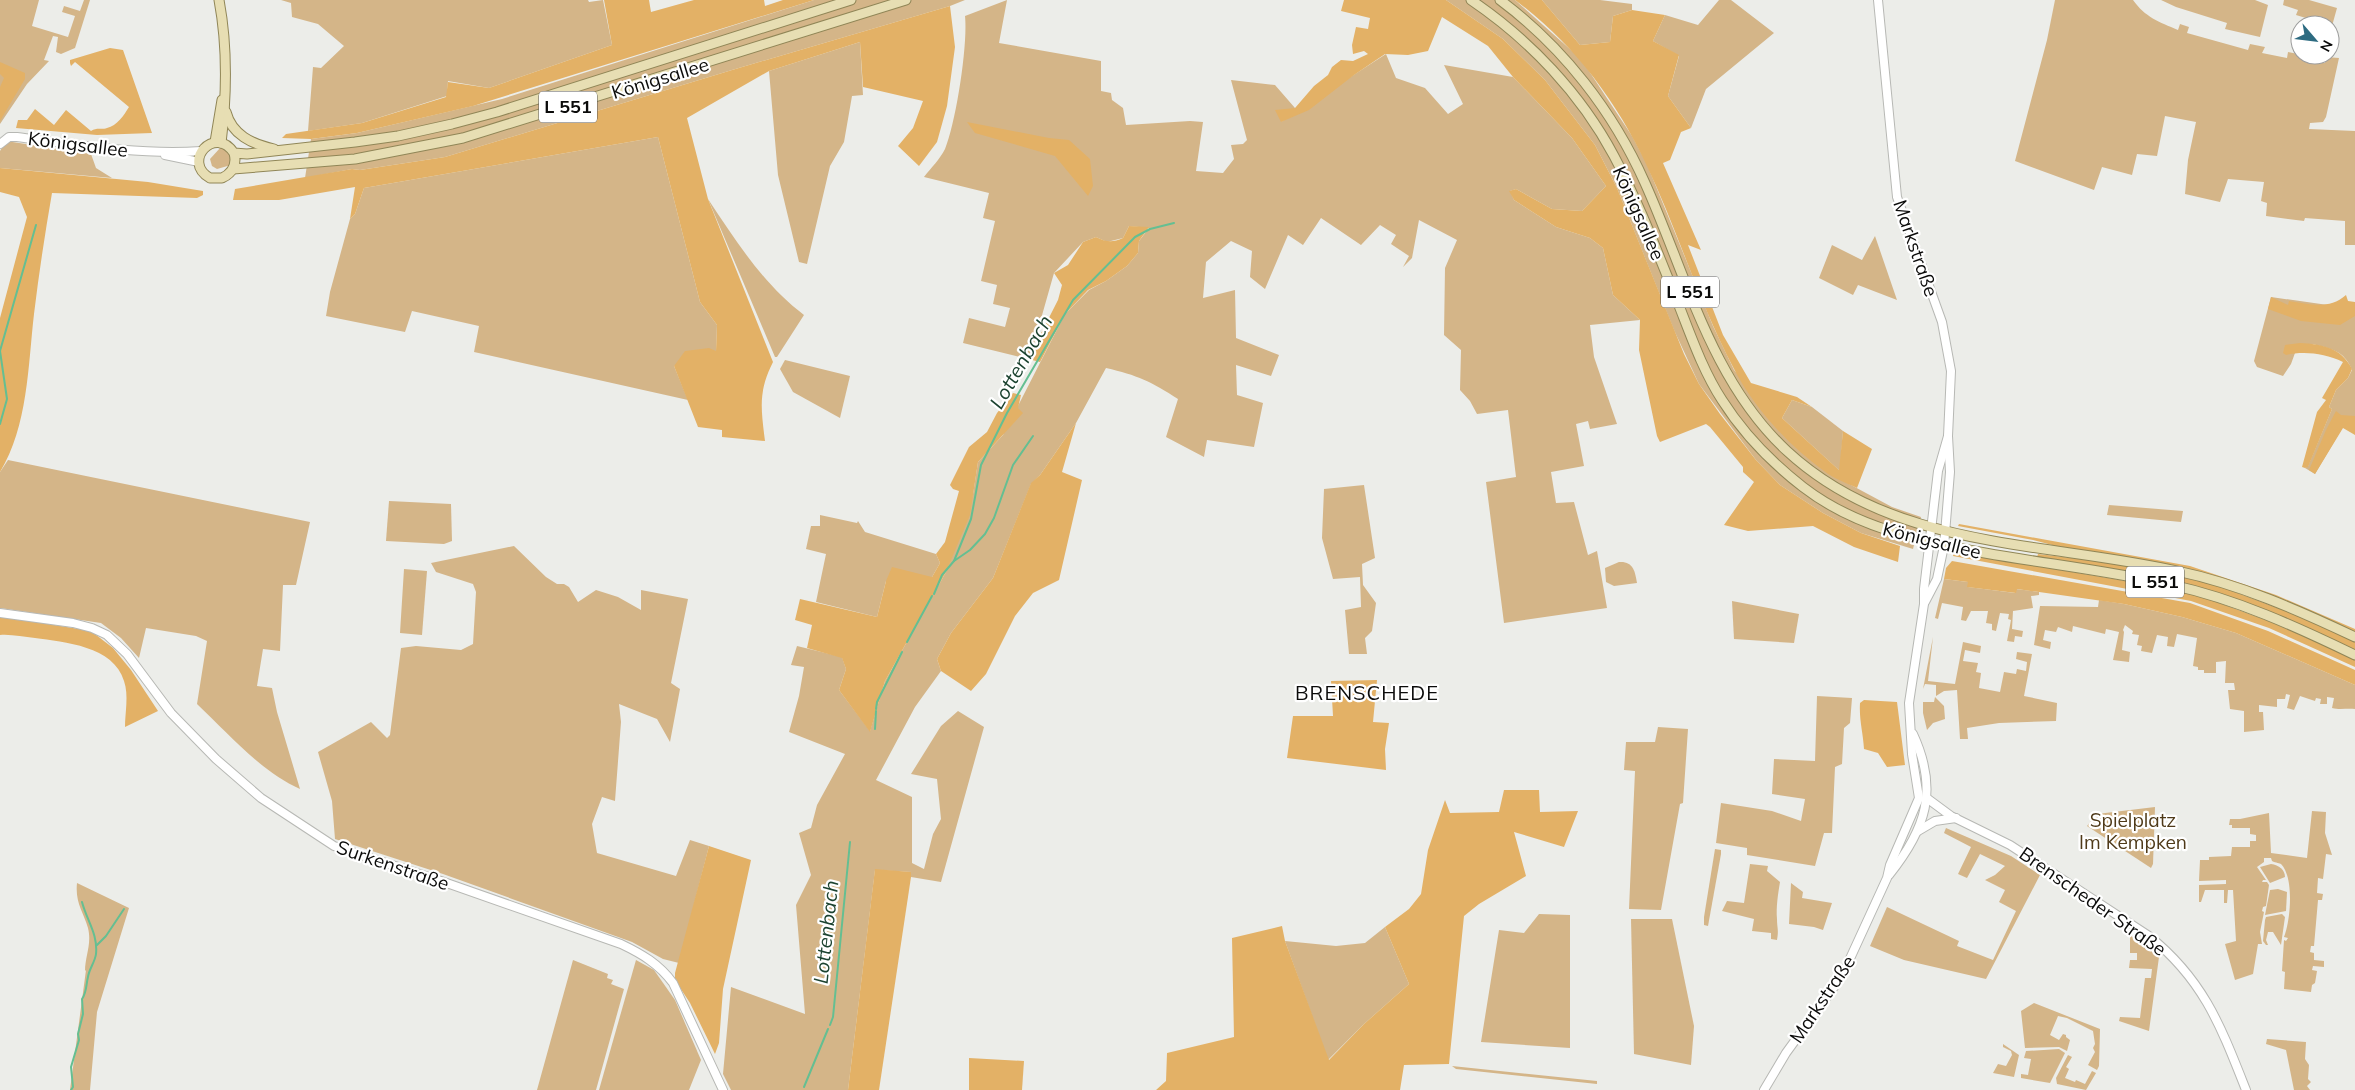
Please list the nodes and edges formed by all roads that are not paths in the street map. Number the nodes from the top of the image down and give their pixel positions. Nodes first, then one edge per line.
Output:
1 (851, 0) edge
2 (906, 0) edge
3 (1472, 0) edge
4 (1500, 0) edge
5 (1878, 0) edge
6 (219, 2) edge
7 (226, 80) junction
8 (226, 111) junction
9 (2, 142) edge
10 (218, 142) junction
11 (279, 151) junction
12 (153, 152) junction
13 (201, 152) junction
14 (234, 153) junction
15 (199, 162) junction
16 (233, 169) junction
17 (1948, 436) junction
18 (1932, 527) junction
19 (1944, 531) junction
20 (1930, 543) junction
21 (1944, 546) junction
22 (1924, 604) junction
23 (0, 612) edge
24 (2355, 637) edge
25 (2355, 654) edge
26 (1912, 732) junction
27 (1919, 798) junction
28 (1928, 799) junction
29 (1956, 818) junction
30 (1916, 832) junction
31 (1887, 878) junction
32 (724, 1090) edge
33 (1764, 1090) edge
34 (2246, 1090) edge

1 - 11 main road, Königsallee / L 551
2 - 16 main road, Königsallee / L 551
3 - 20 main road, Königsallee / L 551
4 - 18 main road, Königsallee / L 551
5 - 17 main road, Markstraße
6 - 7 main road
7 - 8 main road
7 - 10 main road
8 - 10 main road
8 - 11 main road, Königsallee / L 551
9 - 12 main road, Königsallee
10 - 13 main road
10 - 14 main road
11 - 14 main road, Königsallee / L 551
12 - 13 main road, Königsallee
12 - 15 main road, Königsallee
13 - 15 main road
14 - 16 main road
15 - 16 main road, Königsallee / L 551
17 - 18 main road, Markstraße
17 - 19 main road, Markstraße
18 - 19 main road, Königsallee / L 551
18 - 20 main road, Markstraße
19 - 21 main road, Markstraße
19 - 24 main road, Königsallee / L 551
20 - 21 main road, Königsallee / L 551
20 - 22 main road, Markstraße
21 - 22 main road, Markstraße
21 - 25 main road, Königsallee / L 551
22 - 26 main road, Markstraße
23 - 32 main road, Surkenstraße
26 - 27 main road, Markstraße
26 - 28 main road, Markstraße
27 - 28 main road
27 - 31 main road, Markstraße
28 - 29 main road, Brenscheder Straße
28 - 30 main road, Markstraße
29 - 30 main road
29 - 34 main road, Brenscheder Straße
30 - 31 main road, Markstraße
31 - 33 main road, Markstraße

